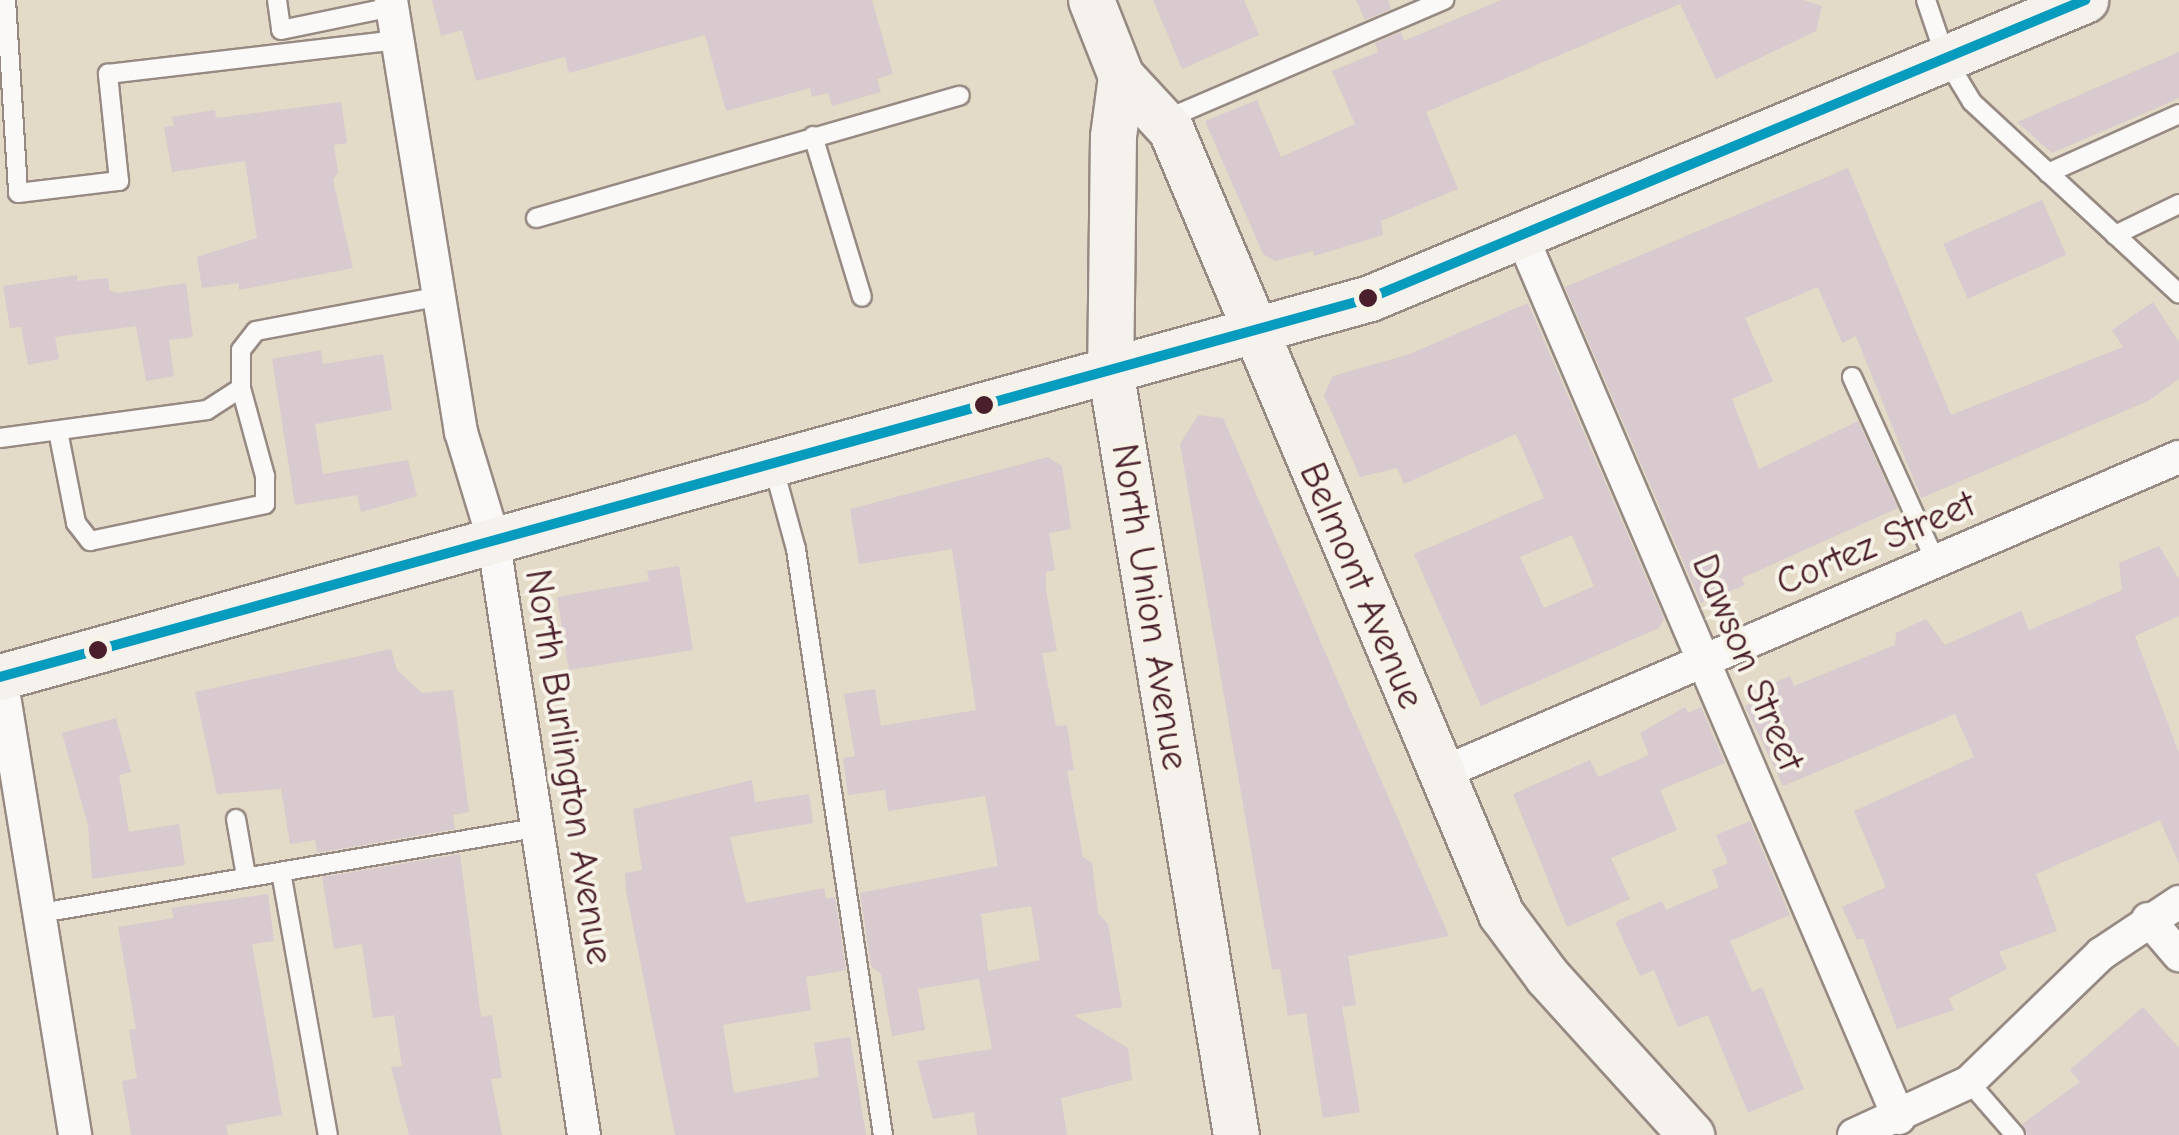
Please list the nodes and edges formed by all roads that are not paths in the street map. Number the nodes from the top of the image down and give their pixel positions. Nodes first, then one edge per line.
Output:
1 (6, 0) edge
2 (277, 0) edge
3 (1091, 0) edge
4 (1444, 0) edge
5 (1926, 0) edge
6 (2086, 0) edge
7 (392, 3) edge
8 (397, 40) junction
9 (1946, 59) junction
10 (1121, 76) junction
11 (960, 96) dead end
12 (2179, 114) edge
13 (1164, 120) junction
14 (813, 136) junction
15 (2048, 173) junction
16 (2179, 204) edge
17 (536, 218) dead end
18 (2116, 235) junction
19 (1523, 239) junction
20 (2179, 294) edge
21 (440, 296) junction
22 (862, 297) dead end
23 (1254, 330) junction
24 (1110, 369) junction
25 (1852, 376) dead end
26 (242, 388) junction
27 (58, 431) junction
28 (0, 438) edge
29 (2179, 457) edge
30 (773, 463) junction
31 (492, 537) junction
32 (1936, 562) junction
33 (1703, 661) junction
34 (0, 675) edge
35 (1440, 774) junction
36 (236, 819) dead end
37 (535, 828) junction
38 (282, 872) junction
39 (246, 876) junction
40 (2179, 902) edge
41 (41, 913) junction
42 (2148, 919) junction
43 (2179, 955) edge
44 (1969, 1082) junction
45 (1899, 1118) junction
46 (75, 1135) edge
47 (328, 1135) edge
48 (584, 1135) edge
49 (882, 1135) edge
50 (1236, 1135) edge
51 (1691, 1135) edge
52 (1854, 1135) edge
53 (2015, 1135) edge

1 - 8 lane
2 - 7 lane
3 - 10 main road, Belmont Avenue
4 - 13 lane
5 - 9 lane
6 - 9 main road
7 - 8 street, North Burlington Avenue
8 - 21 street, North Burlington Avenue
9 - 15 lane
9 - 19 main road
10 - 13 main road, Belmont Avenue
10 - 24 main road, North Union Avenue
11 - 14 lane
12 - 15 lane
13 - 23 main road, Belmont Avenue
14 - 17 lane
14 - 22 lane
15 - 18 lane
16 - 18 lane
18 - 20 lane
19 - 23 main road
19 - 33 street, Dawson Street
21 - 26 lane
21 - 31 street, North Burlington Avenue
23 - 24 main road
23 - 35 main road, Belmont Avenue
24 - 30 main road
24 - 50 main road, North Union Avenue
25 - 32 lane
26 - 27 lane
26 - 27 lane
27 - 28 lane
29 - 32 street, Cortez Street
30 - 31 main road
30 - 49 lane
31 - 34 main road
31 - 37 street, North Burlington Avenue
32 - 33 street, Cortez Street
33 - 35 street, Cortez Street
33 - 45 street, Dawson Street
34 - 41 street
35 - 51 main road, Belmont Avenue
36 - 39 lane
37 - 38 lane
37 - 48 street, North Burlington Avenue
38 - 39 lane
38 - 47 lane
39 - 41 lane
40 - 42 street
41 - 46 street
42 - 43 street
42 - 44 street
44 - 45 street
44 - 53 lane
45 - 52 street

